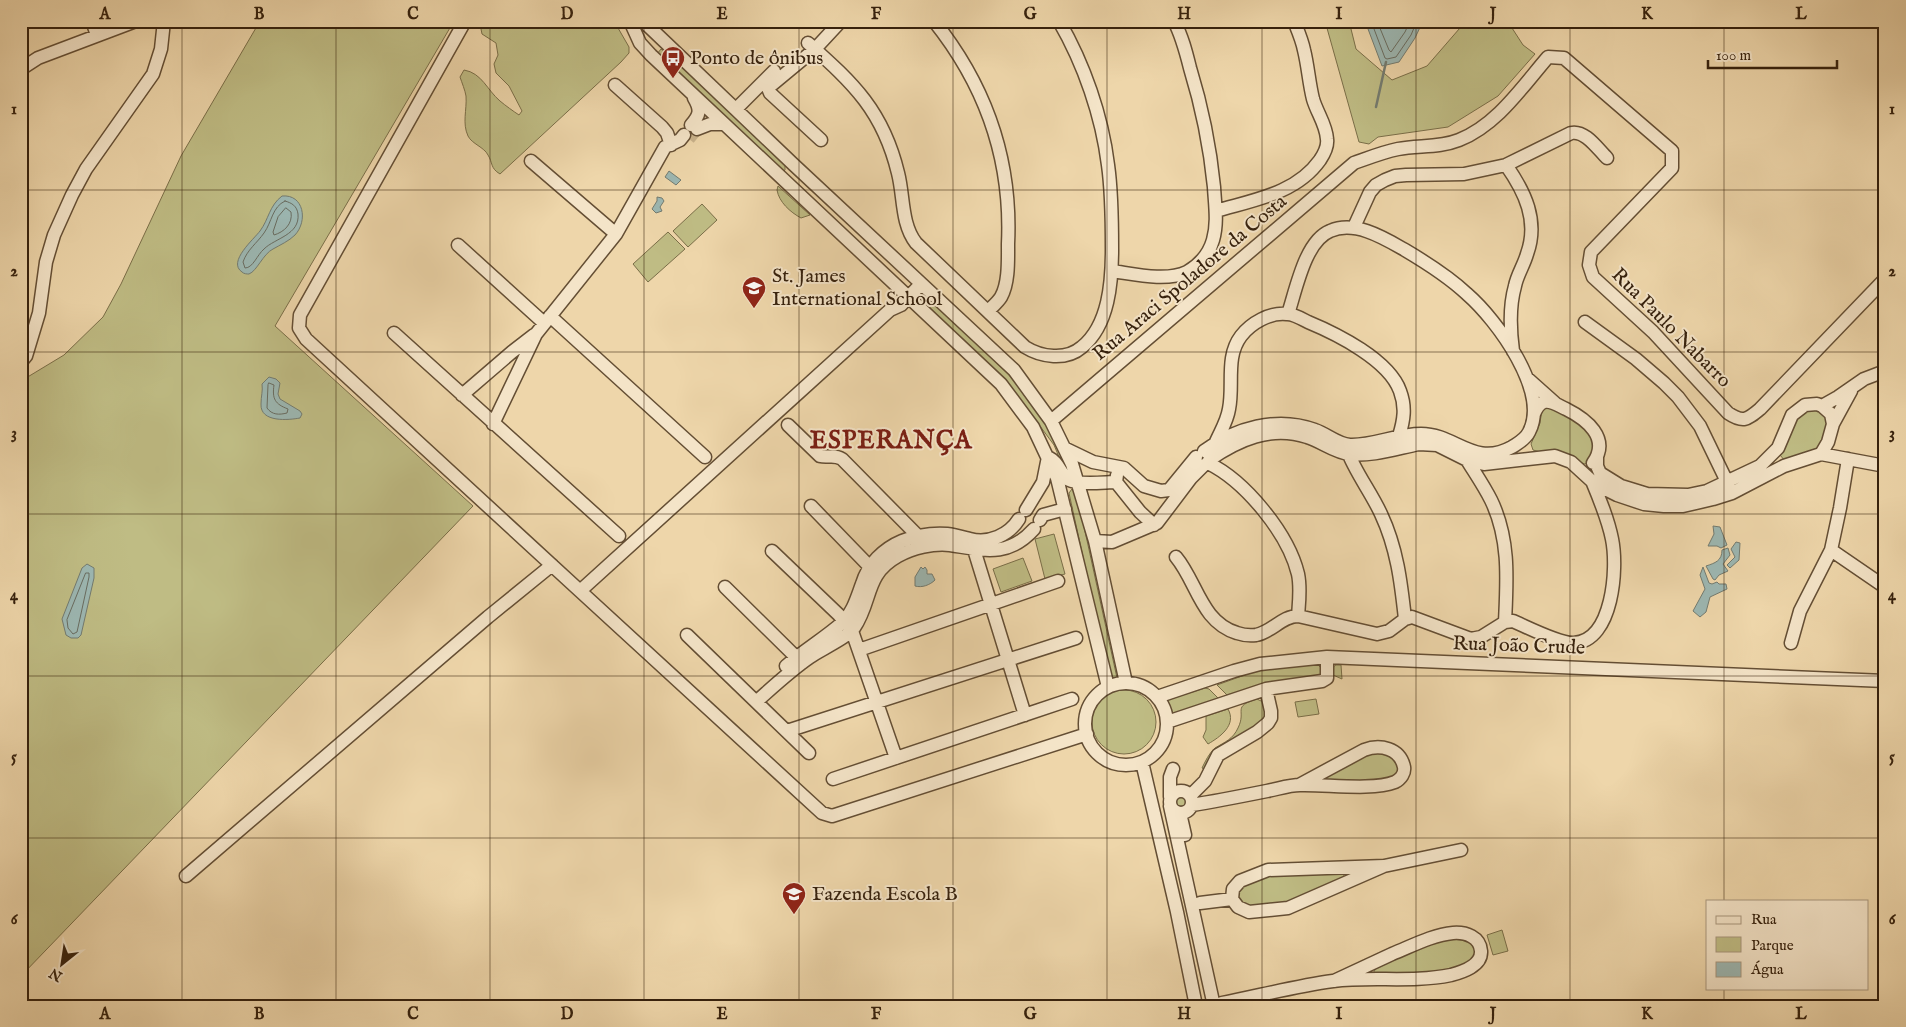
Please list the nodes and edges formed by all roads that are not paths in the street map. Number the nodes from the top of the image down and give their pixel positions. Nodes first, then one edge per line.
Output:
1 (92, 21) edge
2 (136, 21) edge
3 (164, 21) edge
4 (465, 21) edge
5 (630, 21) edge
6 (643, 21) edge
7 (830, 21) edge
8 (841, 21) edge
9 (934, 21) edge
10 (1059, 21) edge
11 (1174, 21) edge
12 (1294, 21) edge
13 (97, 35) junction
14 (812, 46) junction
15 (651, 55) junction
16 (679, 56) junction
17 (1548, 57) joint
18 (21, 69) edge
19 (615, 85) dead end
20 (690, 92) junction
21 (736, 109) junction
22 (723, 124) junction
23 (690, 132) junction
24 (821, 140) dead end
25 (670, 144) junction
26 (1607, 158) dead end
27 (531, 161) dead end
28 (1506, 165) junction
29 (1216, 211) junction
30 (1354, 228) junction
31 (616, 234) junction
32 (458, 245) dead end
33 (1112, 271) junction
34 (1885, 279) edge
35 (918, 281) junction
36 (905, 295) junction
37 (1512, 301) junction
38 (988, 311) junction
39 (1288, 314) junction
40 (1490, 318) junction
41 (547, 320) junction
42 (1585, 322) dead end
43 (394, 333) dead end
44 (536, 334) junction
45 (1513, 351) junction
46 (21, 362) edge
47 (1885, 371) edge
48 (1524, 375) junction
49 (1858, 383) junction
50 (462, 395) junction
51 (1555, 403) junction
52 (1822, 406) junction
53 (1534, 414) junction
54 (1051, 422) junction
55 (493, 424) junction
56 (1833, 424) junction
57 (788, 425) dead end
58 (1399, 436) junction
59 (1522, 441) junction
60 (1216, 442) junction
61 (1066, 449) junction
62 (1346, 449) junction
63 (1775, 452) junction
64 (1821, 454) junction
65 (1466, 455) junction
66 (1597, 456) junction
67 (705, 457) dead end
68 (1048, 457) junction
69 (1535, 457) junction
70 (1204, 459) junction
71 (1848, 459) junction
72 (1119, 466) junction
73 (1784, 466) junction
74 (1885, 466) edge
75 (1580, 469) junction
76 (1592, 481) junction
77 (1078, 482) junction
78 (1116, 482) junction
79 (1730, 488) junction
80 (1612, 492) junction
81 (811, 506) dead end
82 (1065, 509) junction
83 (1608, 523) junction
84 (1154, 525) junction
85 (619, 536) dead end
86 (918, 536) junction
87 (1095, 541) junction
88 (973, 545) junction
89 (1831, 550) junction
90 (772, 551) dead end
91 (1176, 557) dead end
92 (552, 565) junction
93 (870, 567) junction
94 (1058, 581) dead end
95 (725, 587) dead end
96 (1885, 587) edge
97 (580, 590) junction
98 (991, 604) junction
99 (1298, 616) junction
100 (1404, 619) junction
101 (1504, 622) junction
102 (848, 626) junction
103 (687, 635) dead end
104 (1076, 638) dead end
105 (1791, 644) dead end
106 (859, 650) junction
107 (1327, 657) junction
108 (799, 659) junction
109 (1007, 660) junction
110 (1885, 681) edge
111 (1126, 683) junction
112 (1108, 687) junction
113 (1266, 689) junction
114 (1157, 697) junction
115 (754, 699) junction
116 (1072, 699) dead end
117 (877, 703) junction
118 (1025, 715) junction
119 (1167, 722) junction
120 (787, 731) junction
121 (1087, 734) junction
122 (809, 753) dead end
123 (896, 758) junction
124 (1142, 762) junction
125 (1173, 769) dead end
126 (833, 779) dead end
127 (1317, 781) junction
128 (1189, 793) junction
129 (1174, 805) junction
130 (1461, 850) dead end
131 (1384, 866) junction
132 (1344, 868) junction
133 (186, 876) dead end
134 (1346, 882) junction
135 (1232, 899) junction
136 (1200, 904) junction
137 (1370, 965) junction
138 (1374, 979) junction
139 (1334, 981) junction
140 (1219, 1005) edge
141 (1196, 1006) edge

1 - 13 street
2 - 13 street
3 - 46 street
4 - 92 street
5 - 15 street
6 - 16 street
7 - 14 street
8 - 14 street
9 - 38 street
10 - 33 street
11 - 29 street
12 - 29 street
13 - 18 street
14 - 21 street
14 - 24 street
14 - 38 street
15 - 16 street
15 - 20 street
16 - 21 street
17 - 34 street, Rua Paulo Nabarro
17 - 54 street, Rua Araci Spoladore da Costa
19 - 25 street
20 - 22 street
20 - 23 street
21 - 35 street
22 - 23 street
22 - 36 street
23 - 25 street
25 - 31 street
26 - 28 street
27 - 31 street
28 - 30 street
28 - 37 street
29 - 33 street
30 - 39 street
30 - 40 street
31 - 41 street
32 - 41 street
33 - 38 street
35 - 36 street
35 - 54 street
36 - 68 street
36 - 97 street
37 - 40 street
37 - 45 street
39 - 58 street
39 - 60 street
40 - 45 street
41 - 44 street
41 - 67 street
42 - 79 street
43 - 50 street
44 - 50 street
44 - 55 street
45 - 48 street
47 - 49 street
48 - 51 street
48 - 53 street
49 - 52 street
49 - 56 street
50 - 55 street
51 - 53 street
51 - 66 street
52 - 56 street
52 - 63 street
53 - 59 street
54 - 61 street
55 - 85 street
56 - 64 street
57 - 86 street
58 - 62 street
58 - 65 street
59 - 65 street
59 - 69 street
60 - 62 street
60 - 70 street
61 - 72 street
61 - 77 street
62 - 65 street
62 - 70 street
62 - 100 street
63 - 73 street
63 - 79 street
64 - 71 street
64 - 73 street
65 - 69 street
65 - 101 street
66 - 75 street
66 - 79 street
68 - 77 street
68 - 82 street
68 - 88 street
69 - 75 street
70 - 72 street
70 - 84 street
70 - 99 street
71 - 74 street
71 - 89 street
72 - 78 street
73 - 79 street
75 - 76 street
76 - 80 street
76 - 83 street
77 - 78 street
77 - 87 street
78 - 84 street
79 - 80 street
80 - 83 street
81 - 93 street
82 - 88 street
82 - 112 street
83 - 101 street
84 - 87 street
86 - 88 street
86 - 93 street
87 - 111 street
88 - 98 street
88 - 102 street
89 - 96 street
89 - 105 street
90 - 102 street
91 - 99 street
92 - 97 street
92 - 133 street
93 - 102 street
94 - 98 street
95 - 108 street
97 - 121 street
98 - 106 street
98 - 109 street
99 - 100 street
100 - 101 street
102 - 106 street
102 - 108 street
103 - 115 street
104 - 109 street
106 - 117 street
107 - 110 street, Rua João Crude
107 - 113 street
107 - 114 street, Rua João Crude
108 - 115 street
109 - 117 street
109 - 118 street
111 - 112 street
111 - 114 street
112 - 121 street
113 - 119 street
113 - 128 street
114 - 119 street
115 - 120 street
116 - 118 street
117 - 120 street
117 - 123 street
118 - 123 street
119 - 124 street
120 - 122 street
121 - 124 street
123 - 126 street
124 - 141 street
125 - 129 street
127 - 127 street
127 - 128 street
128 - 129 street
128 - 129 street
129 - 136 street
129 - 140 street
130 - 131 street
131 - 132 street
131 - 134 street
132 - 134 street
132 - 135 street
134 - 135 street
135 - 136 street
136 - 140 street
137 - 138 street
137 - 138 street
137 - 139 street
138 - 139 street
139 - 140 street

